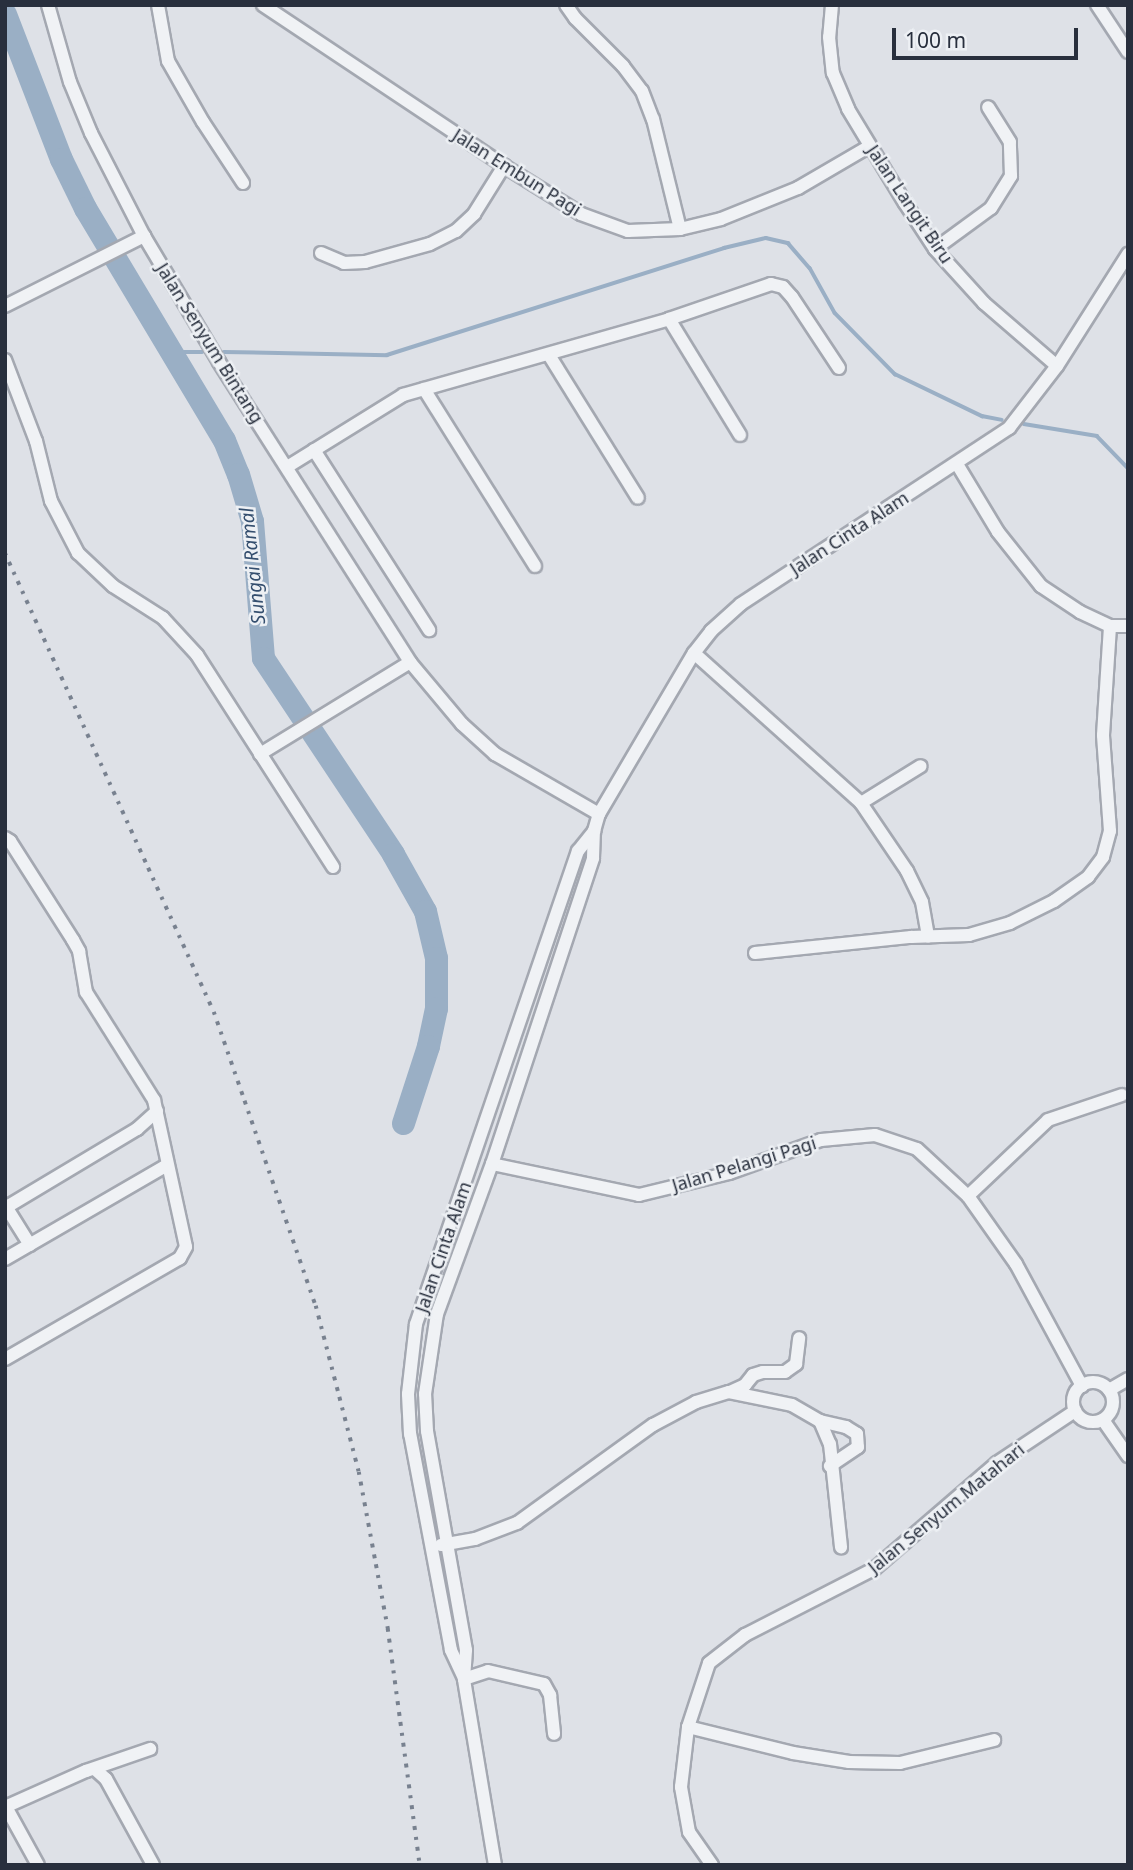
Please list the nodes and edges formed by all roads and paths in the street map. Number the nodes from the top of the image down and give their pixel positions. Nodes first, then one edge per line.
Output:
1 (48, 5) edge
2 (158, 5) edge
3 (263, 5) edge
4 (566, 5) edge
5 (832, 5) edge
6 (1097, 5) edge
7 (1128, 52) edge
8 (988, 107) dead end
9 (870, 146) junction
10 (504, 166) junction
11 (243, 183) dead end
12 (680, 229) junction
13 (144, 236) junction
14 (935, 248) junction
15 (321, 253) dead end
16 (1128, 254) edge
17 (5, 306) edge
18 (669, 319) junction
19 (549, 355) junction
20 (5, 360) edge
21 (1057, 366) junction
22 (839, 368) dead end
23 (424, 389) junction
24 (740, 435) dead end
25 (314, 450) junction
26 (957, 464) junction
27 (287, 467) junction
28 (638, 498) dead end
29 (535, 566) dead end
30 (1110, 626) junction
31 (1128, 626) edge
32 (429, 630) dead end
33 (694, 653) junction
34 (410, 662) junction
35 (264, 752) junction
36 (922, 766) dead end
37 (861, 803) junction
38 (599, 814) junction
39 (594, 831) junction
40 (5, 838) edge
41 (333, 867) dead end
42 (929, 936) junction
43 (755, 953) dead end
44 (1122, 1095) dead end
45 (157, 1111) junction
46 (492, 1164) junction
47 (167, 1165) junction
48 (968, 1196) junction
49 (6, 1207) edge
50 (30, 1245) junction
51 (5, 1259) edge
52 (799, 1338) dead end
53 (5, 1359) edge
54 (1128, 1379) edge
55 (1082, 1386) junction
56 (1109, 1391) junction
57 (729, 1392) junction
58 (1075, 1411) junction
59 (820, 1420) junction
60 (1103, 1420) junction
61 (1128, 1456) edge
62 (830, 1466) junction
63 (447, 1544) junction
64 (431, 1547) junction
65 (841, 1547) dead end
66 (464, 1679) junction
67 (688, 1727) junction
68 (554, 1734) dead end
69 (994, 1740) dead end
70 (150, 1749) dead end
71 (96, 1770) junction
72 (5, 1807) edge
73 (38, 1865) edge
74 (153, 1865) edge
75 (495, 1865) edge
76 (712, 1865) edge

1 - 13 street, Jalan Senyum Bintang
2 - 11 street
3 - 10 street, Jalan Embun Pagi
4 - 12 street
5 - 9 street, Jalan Langit Biru
6 - 7 street
8 - 14 street
9 - 12 street, Jalan Embun Pagi
9 - 14 street, Jalan Langit Biru
10 - 12 street, Jalan Embun Pagi
10 - 15 street
13 - 17 street
13 - 27 street, Jalan Senyum Bintang
14 - 21 street, Jalan Langit Biru
16 - 21 street, Jalan Cinta Alam
18 - 19 street
18 - 22 street
18 - 24 street
19 - 23 street
19 - 28 street
20 - 35 street
21 - 26 street, Jalan Cinta Alam
23 - 25 street
23 - 29 street
25 - 27 street
25 - 32 street
26 - 30 street
26 - 33 street, Jalan Cinta Alam
27 - 34 street, Jalan Senyum Bintang
30 - 31 street
30 - 42 street
33 - 37 street
33 - 38 street, Jalan Cinta Alam
34 - 35 street
34 - 38 street, Jalan Senyum Bintang
35 - 41 street
36 - 37 street
37 - 42 street
38 - 39 street, Jalan Cinta Alam
39 - 46 street, Jalan Cinta Alam
39 - 64 street, Jalan Cinta Alam
40 - 45 street
42 - 43 street
44 - 48 street
45 - 47 street
45 - 49 street
46 - 48 street, Jalan Pelangi Pagi
46 - 63 street, Jalan Cinta Alam
47 - 50 street
47 - 53 street
48 - 55 street, Jalan Pelangi Pagi
49 - 50 street
50 - 51 street
52 - 57 street
54 - 56 street
55 - 56 street
55 - 58 street
56 - 60 street
57 - 59 street
57 - 63 street
58 - 60 street
58 - 67 street, Jalan Senyum Matahari
59 - 62 street
59 - 62 street
60 - 61 street
62 - 65 street
63 - 64 street
63 - 66 street, Jalan Cinta Alam
64 - 66 street, Jalan Cinta Alam
66 - 68 street
66 - 75 street, Jalan Cinta Alam
67 - 69 street
67 - 76 street, Jalan Senyum Matahari
70 - 71 street
71 - 72 street
71 - 74 street
72 - 73 street

